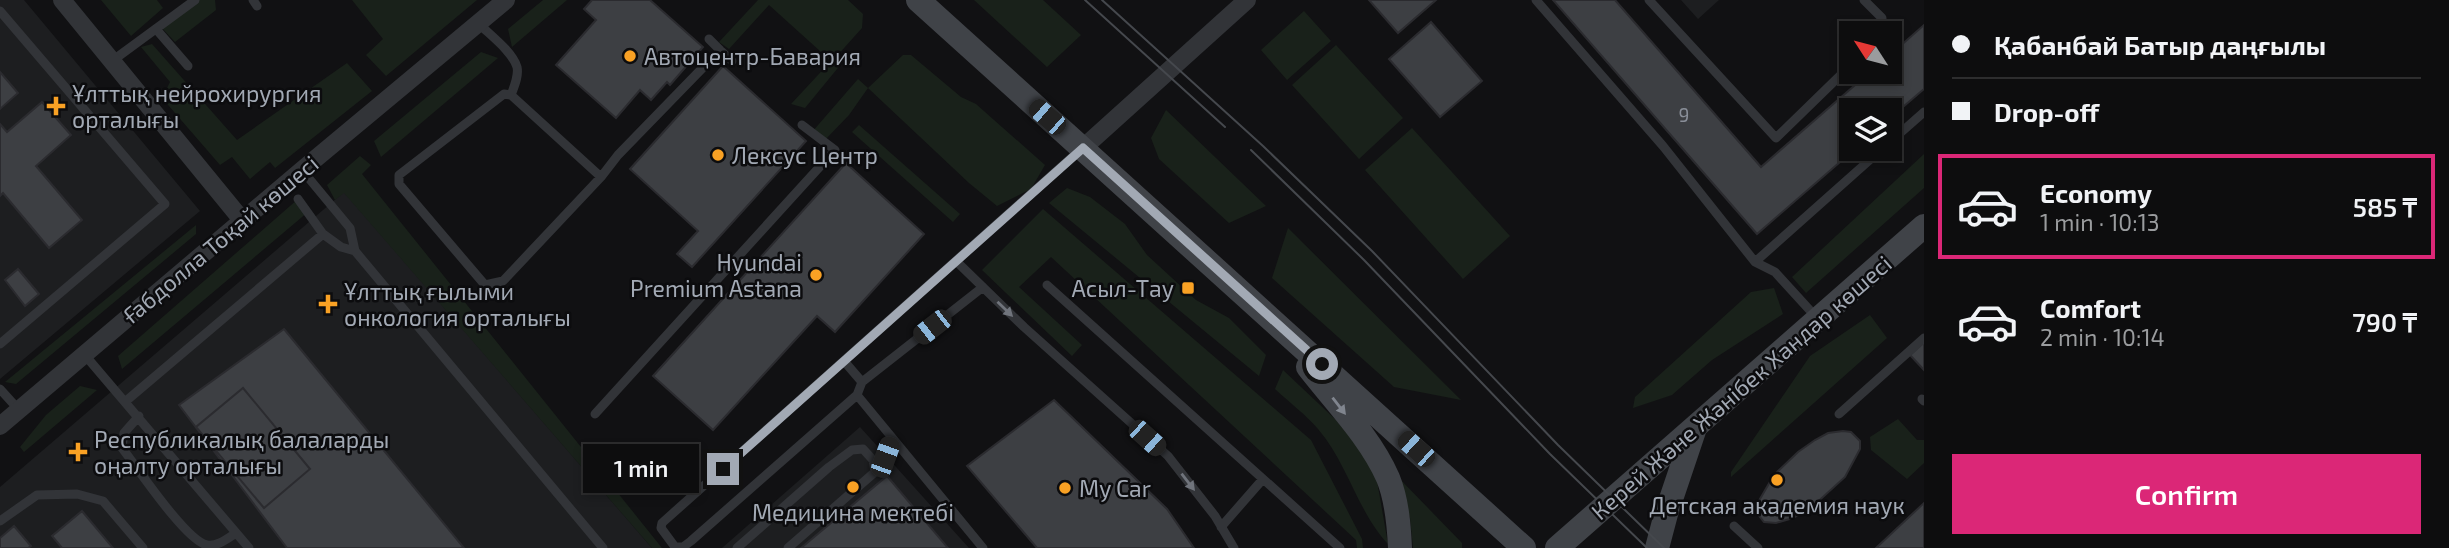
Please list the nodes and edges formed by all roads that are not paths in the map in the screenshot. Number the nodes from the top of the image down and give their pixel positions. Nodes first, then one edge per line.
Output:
1 (61, 0) edge
2 (195, 0) edge
3 (506, 0) edge
4 (918, 0) edge
5 (1247, 0) edge
6 (1536, 0) edge
7 (1649, 0) edge
8 (1864, 0) edge
9 (179, 4) edge
10 (0, 11) edge
11 (1882, 21) edge
12 (478, 23) junction
13 (156, 29) junction
14 (709, 39) dead end
15 (720, 50) junction
16 (112, 61) junction
17 (733, 61) dead end
18 (188, 66) dead end
19 (1839, 77) edge
20 (511, 95) junction
21 (1924, 111) edge
22 (802, 125) dead end
23 (1902, 131) edge
24 (1083, 148) junction
25 (1869, 161) edge
26 (302, 170) junction
27 (601, 177) junction
28 (298, 199) dead end
29 (242, 220) junction
30 (1924, 226) edge
31 (323, 234) junction
32 (355, 251) junction
33 (957, 261) junction
34 (1755, 262) junction
35 (1047, 285) dead end
36 (983, 287) junction
37 (1266, 314) junction
38 (1818, 320) junction
39 (1924, 338) edge
40 (0, 344) edge
41 (84, 354) junction
42 (844, 361) junction
43 (862, 382) junction
44 (0, 389) edge
45 (857, 395) junction
46 (126, 401) junction
47 (19, 410) junction
48 (595, 414) dead end
49 (1839, 414) dead end
50 (139, 416) junction
51 (0, 426) edge
52 (1696, 428) junction
53 (892, 438) junction
54 (874, 472) junction
55 (1263, 479) junction
56 (0, 521) edge
57 (1734, 526) dead end
58 (1221, 527) junction
59 (236, 533) junction
60 (143, 548) edge
61 (249, 548) edge
62 (603, 548) edge
63 (737, 548) edge
64 (788, 548) edge
65 (984, 548) edge
66 (1234, 548) edge
67 (1340, 548) edge
68 (1400, 548) edge
69 (1524, 548) edge
70 (1557, 548) edge
71 (1657, 548) edge
72 (1758, 548) edge

1 - 16 street
2 - 9 lane
3 - 12 street, Ғабдолла Тоқай көшесі
4 - 24 main road
5 - 24 street
6 - 34 lane
7 - 19 lane
8 - 11 lane
9 - 13 lane
10 - 40 lane
12 - 20 lane
12 - 26 street, Ғабдолла Тоқай көшесі
13 - 16 lane
13 - 18 lane
14 - 15 lane
15 - 17 lane
15 - 27 lane
16 - 29 street
20 - 27 lane
20 - 27 lane
21 - 23 lane
22 - 48 lane
24 - 33 lane
24 - 37 main road
25 - 34 lane
26 - 29 street, Ғабдолла Тоқай көшесі
26 - 32 lane
28 - 31 lane
29 - 41 street, Ғабдолла Тоқай көшесі
30 - 38 main road, Керей Және Жәнібек Хандар көшесі
31 - 32 lane
31 - 46 lane
32 - 62 lane
33 - 36 lane
33 - 42 lane
34 - 38 lane
35 - 55 lane
36 - 43 lane
36 -> 58 lane
37 -> 68 main road
37 - 69 main road
38 - 52 main road, Керей Және Жәнібек Хандар көшесі
39 - 49 lane
41 - 46 lane
41 - 47 street, Ғабдолла Тоқай көшесі
42 - 43 lane
42 - 45 lane
43 - 45 lane
44 - 47 lane
45 - 53 lane
46 - 50 lane
47 - 51 street, Ғабдолла Тоқай көшесі
50 - 59 lane
50 - 59 lane
52 - 70 main road, Керей Және Жәнібек Хандар көшесі
52 - 71 main road
53 - 54 lane
53 - 65 lane
54 - 63 lane
54 - 64 lane
55 - 58 lane
55 - 67 lane
56 - 60 lane
57 - 72 lane
58 - 66 lane
59 - 61 lane

